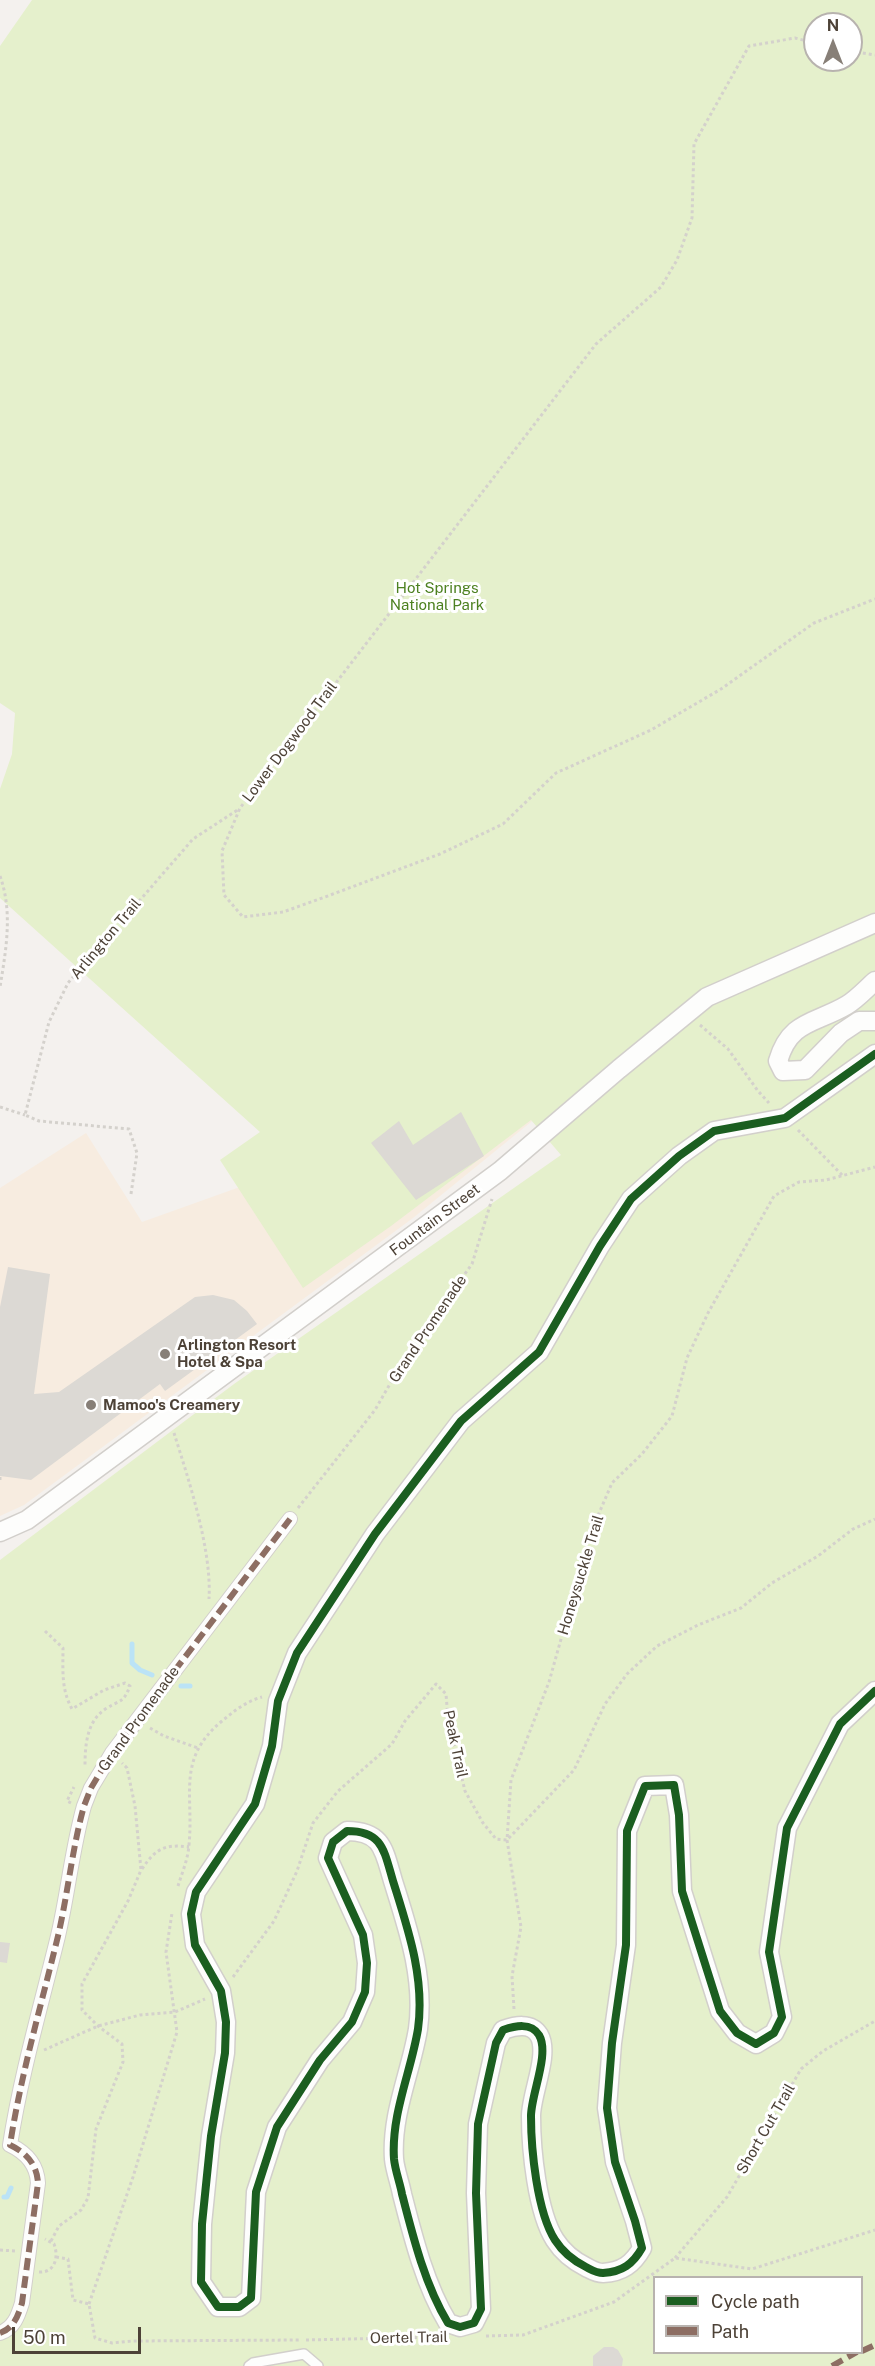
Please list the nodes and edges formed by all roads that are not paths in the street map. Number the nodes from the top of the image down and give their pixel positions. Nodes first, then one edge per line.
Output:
1 (875, 923) edge
2 (875, 981) edge
3 (875, 1021) edge
4 (875, 1054) edge
5 (290, 1519) road end
6 (0, 1532) edge
7 (875, 1691) edge
8 (0, 2333) edge
9 (249, 2366) edge
10 (318, 2366) edge

1 - 6 street, Fountain Street
2 - 3 street
4 - 7 street
5 - 8 street, Grand Promenade
9 - 10 lane

